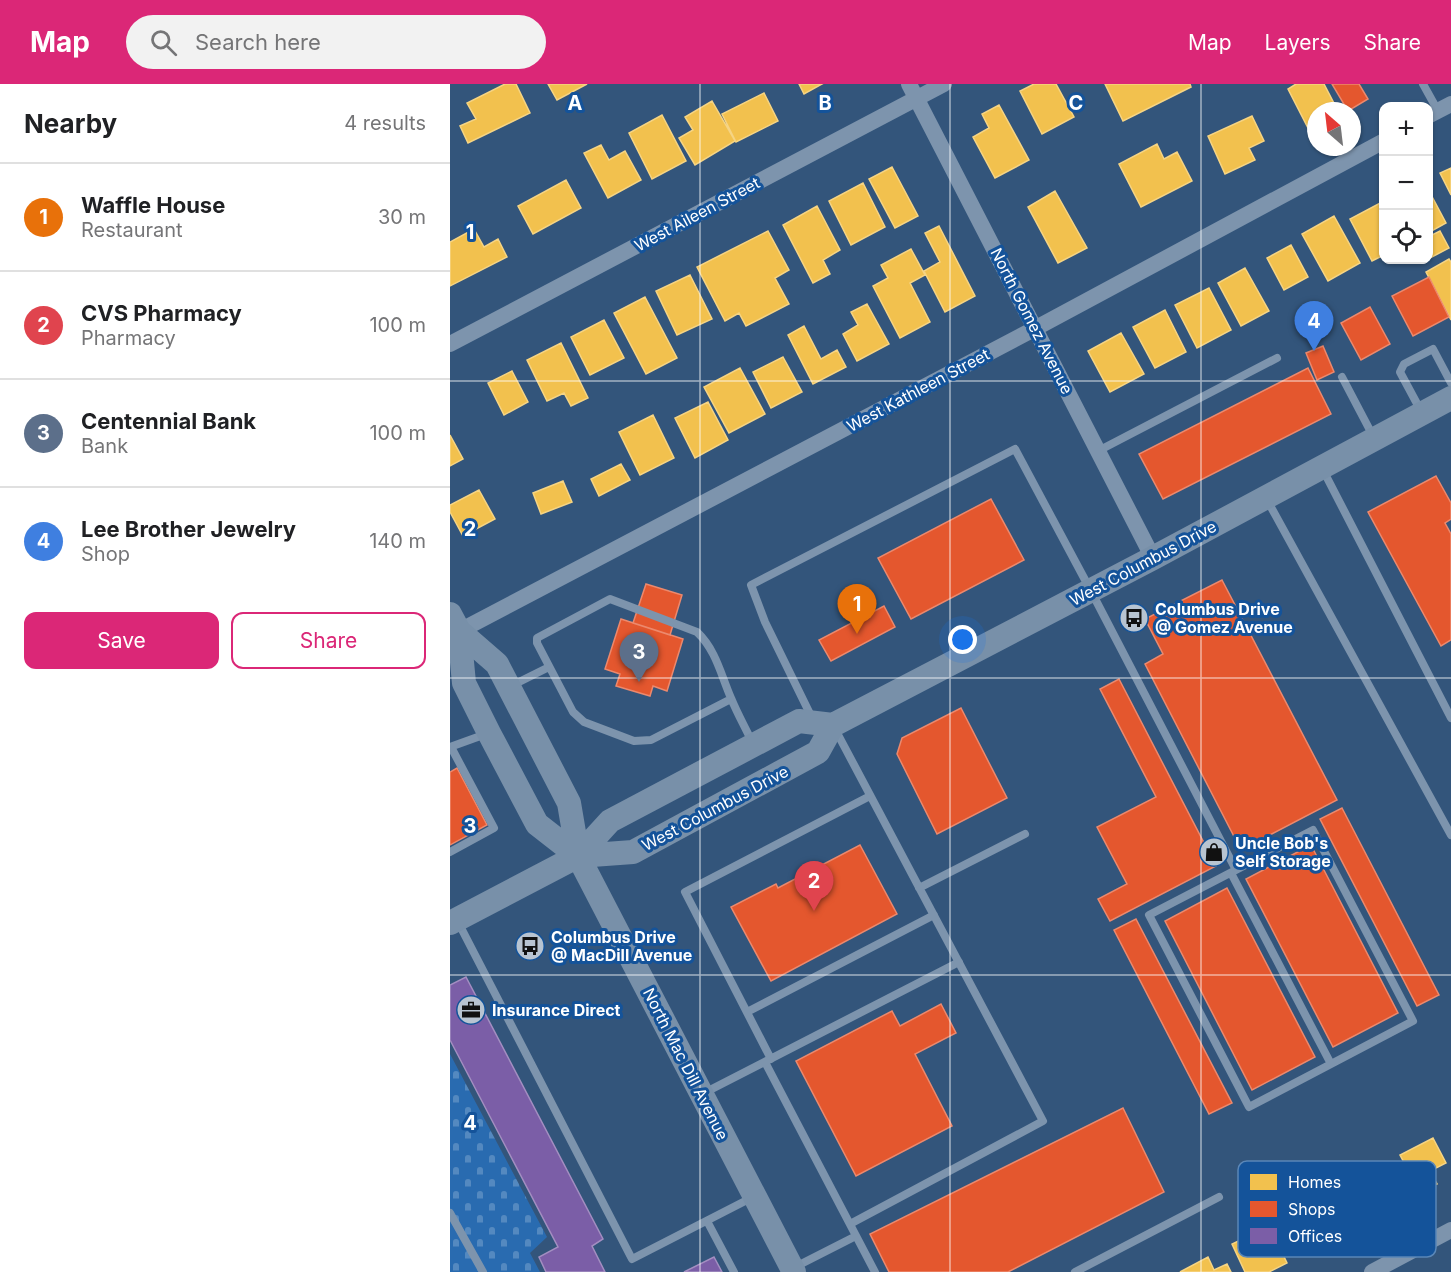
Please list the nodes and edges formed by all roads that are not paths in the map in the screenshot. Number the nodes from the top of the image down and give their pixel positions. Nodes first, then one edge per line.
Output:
1 (944, 84) edge
2 (1423, 84) edge
3 (913, 91) edge
4 (1439, 111) edge
5 (1379, 143) edge
6 (1036, 328) junction
7 (450, 344) edge
8 (1277, 358) dead end
9 (1342, 377) dead end
10 (1451, 383) edge
11 (1451, 398) edge
12 (1422, 414) junction
13 (1374, 439) junction
14 (1098, 451) junction
15 (1322, 468) junction
16 (1266, 498) junction
17 (1153, 558) junction
18 (1091, 591) junction
19 (453, 627) edge
20 (549, 668) junction
21 (509, 687) junction
22 (731, 699) junction
23 (1451, 718) edge
24 (824, 724) junction
25 (489, 733) junction
26 (754, 745) junction
27 (450, 747) edge
28 (870, 796) junction
29 (1025, 834) dead end
30 (1451, 834) edge
31 (450, 852) edge
32 (578, 856) junction
33 (1233, 871) junction
34 (919, 888) junction
35 (934, 915) junction
36 (453, 921) edge
37 (959, 962) junction
38 (747, 1012) junction
39 (768, 1060) junction
40 (1331, 1064) junction
41 (701, 1094) junction
42 (754, 1196) junction
43 (1219, 1197) dead end
44 (450, 1214) edge
45 (707, 1221) junction
46 (850, 1224) junction
47 (1451, 1230) edge
48 (856, 1236) junction
49 (1436, 1238) edge
50 (1400, 1257) edge
51 (793, 1270) edge
52 (483, 1272) edge
53 (734, 1272) edge
54 (875, 1272) edge
55 (1075, 1272) edge
56 (1372, 1272) edge

1 - 3 street, West Aileen Street
2 - 4 lane
3 - 6 street, North Gomez Avenue
3 - 7 street, West Aileen Street
5 - 6 street, West Kathleen Street
6 - 14 street, North Gomez Avenue
6 - 19 street, West Kathleen Street
8 - 14 lane
9 - 13 lane
10 - 12 lane
11 - 12 main road, West Columbus Drive
12 - 13 main road, West Columbus Drive
13 - 15 main road, West Columbus Drive
14 - 17 street, North Gomez Avenue
15 - 16 main road, West Columbus Drive
15 - 23 lane
16 - 17 main road, West Columbus Drive
16 - 30 lane
17 - 18 main road, West Columbus Drive
18 - 24 main road, West Columbus Drive
18 - 24 lane
18 - 33 lane
19 - 21 main road, North Mac Dill Avenue
19 - 25 main road, North Mac Dill Avenue
20 - 21 lane
20 - 22 lane
20 - 22 lane
21 - 32 main road, North Mac Dill Avenue
22 - 26 lane
24 - 26 main road, West Columbus Drive
24 - 28 lane
24 - 32 main road, West Columbus Drive
25 - 27 lane
25 - 32 main road, North Mac Dill Avenue
26 - 32 main road, West Columbus Drive
27 - 31 lane
28 - 34 lane
28 - 38 lane
29 - 34 lane
32 - 36 main road, West Columbus Drive
32 - 41 main road, North Mac Dill Avenue
33 - 40 lane
33 - 40 lane
33 - 40 lane
34 - 35 lane
35 - 37 lane
35 - 38 lane
36 - 45 lane
37 - 39 lane
37 - 46 lane
38 - 39 lane
39 - 41 lane
39 - 46 lane
41 - 42 main road, North Mac Dill Avenue
42 - 45 lane
42 - 51 main road, North Mac Dill Avenue
43 - 55 lane
44 - 52 lane
45 - 53 lane
46 - 48 lane
47 - 49 street
48 - 51 lane
48 - 54 lane
50 - 56 street

